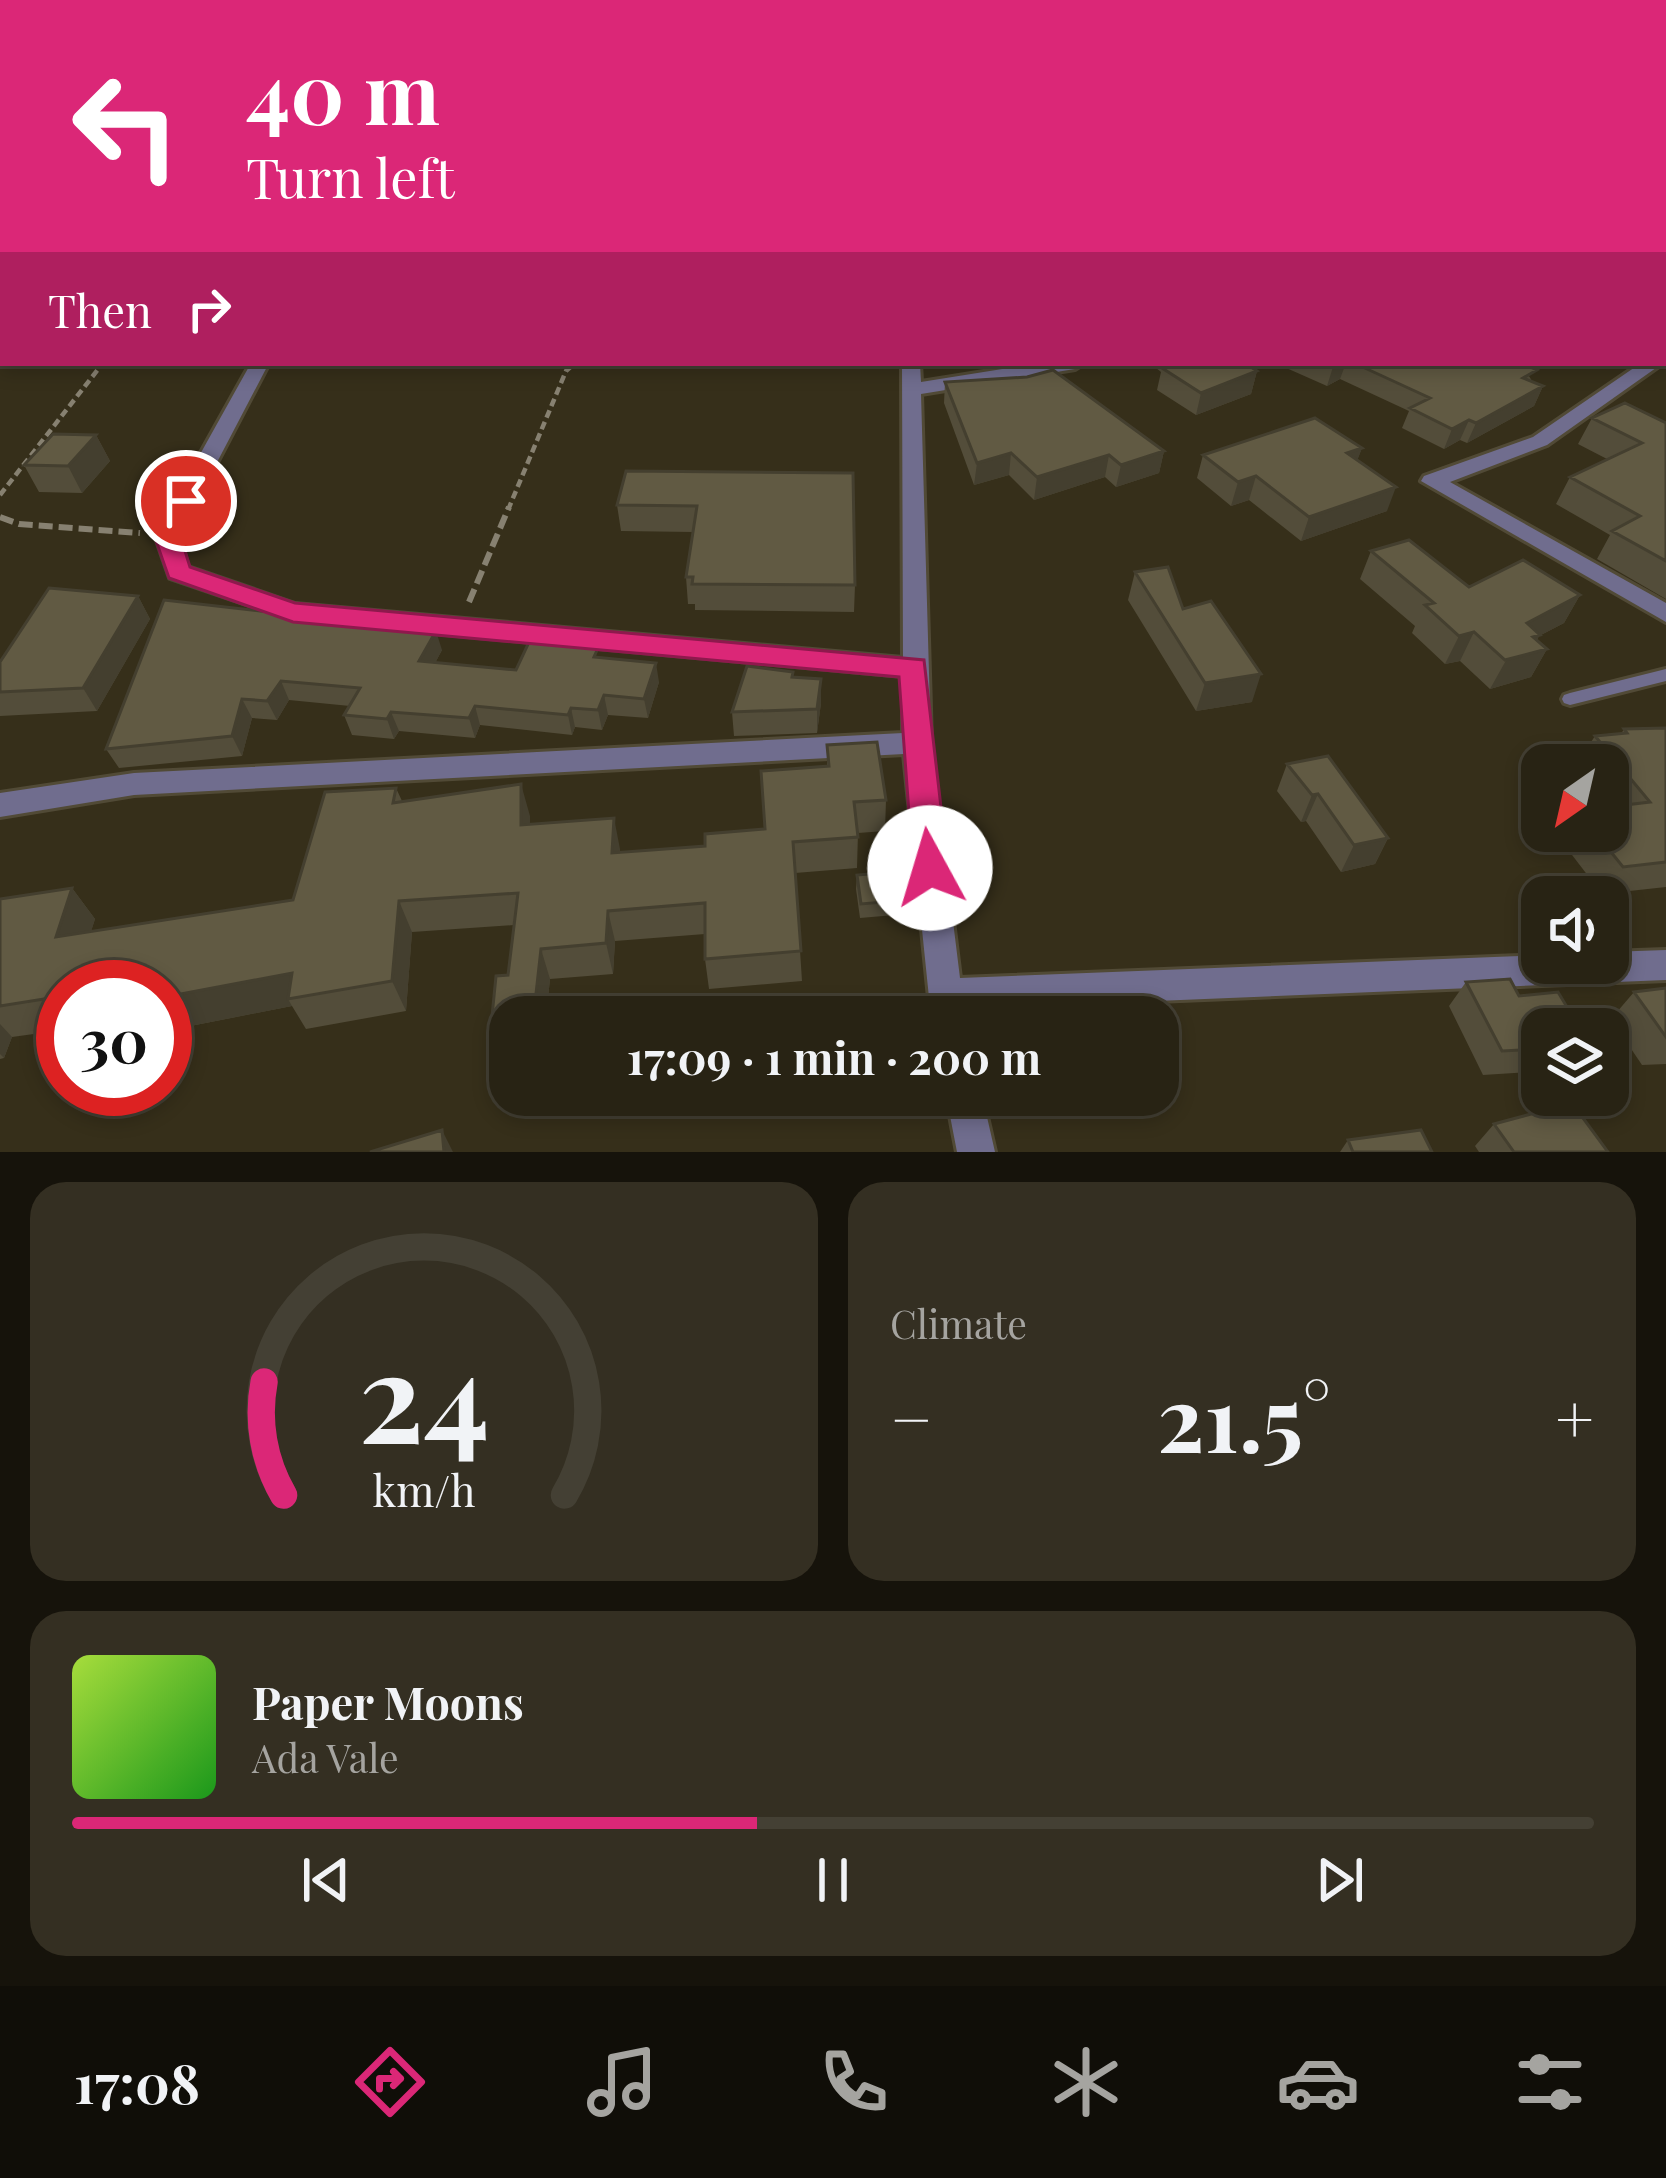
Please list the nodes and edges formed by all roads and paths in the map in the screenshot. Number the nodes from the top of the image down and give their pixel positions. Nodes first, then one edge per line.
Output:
1 (101, 366) edge
2 (258, 366) edge
3 (572, 366) edge
4 (1038, 366) edge
5 (1650, 366) edge
6 (913, 376) edge
7 (0, 495) edge
8 (0, 517) edge
9 (167, 535) junction
10 (1666, 614) edge
11 (458, 627) junction
12 (914, 668) junction
13 (1666, 675) edge
14 (1570, 699) dead end
15 (917, 742) junction
16 (0, 805) edge
17 (1666, 965) edge
18 (945, 996) edge
19 (1108, 996) edge
20 (968, 1116) edge
21 (976, 1152) edge

1 - 7 path
2 - 9 street
3 - 11 path
4 - 6 street
5 - 10 street
6 - 12 street
8 - 9 path
9 - 11 street
11 - 12 street
12 - 15 street
13 - 14 lane
15 - 16 street
15 - 18 street
17 - 19 street
20 - 21 street

